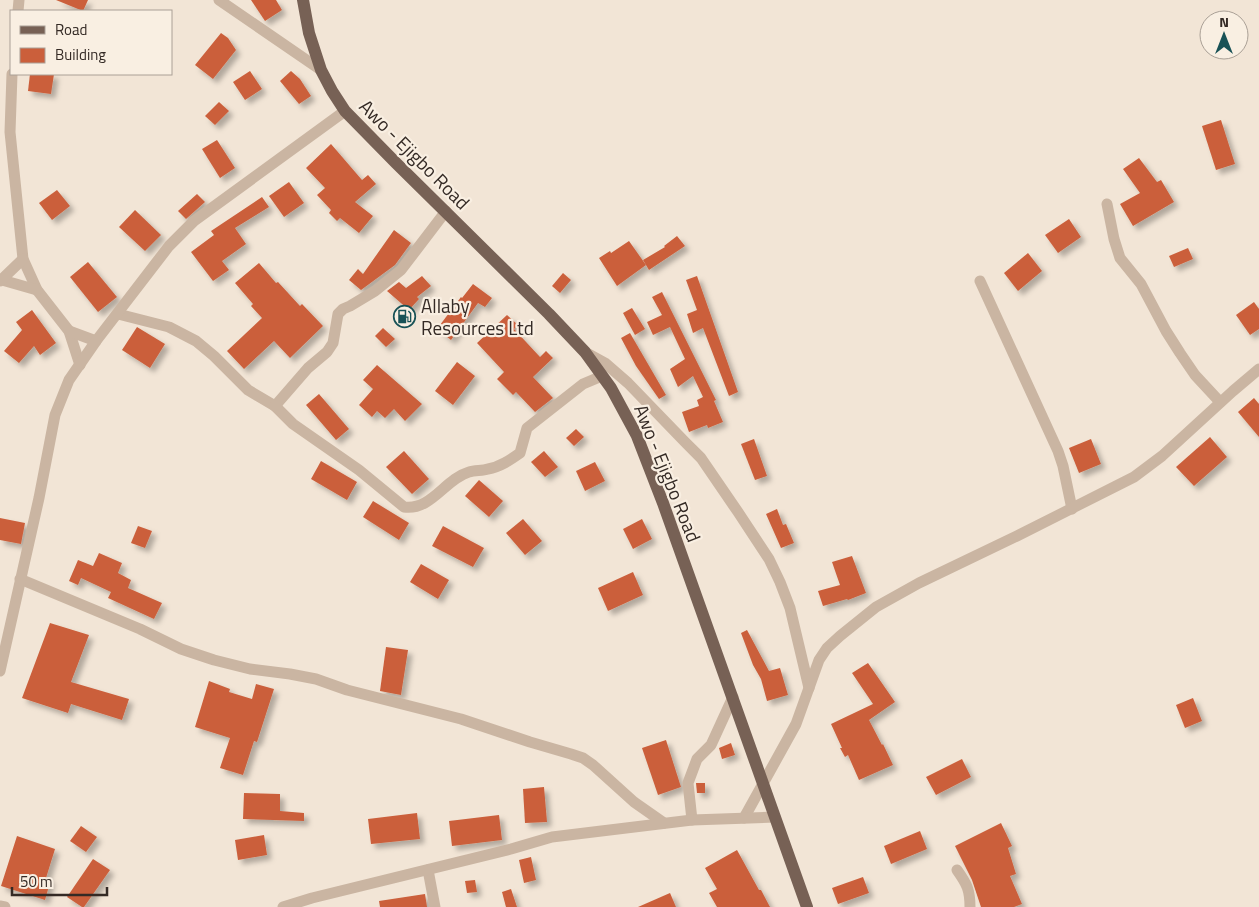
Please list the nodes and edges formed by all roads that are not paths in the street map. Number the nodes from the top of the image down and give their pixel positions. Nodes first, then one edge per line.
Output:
1 (219, 0) edge
2 (303, 0) edge
3 (321, 70) junction
4 (12, 75) edge
5 (5, 102) edge
6 (345, 110) junction
7 (1107, 204) dead end
8 (446, 211) junction
9 (23, 259) junction
10 (1, 280) edge
11 (980, 281) dead end
12 (37, 290) junction
13 (118, 314) junction
14 (69, 331) junction
15 (96, 341) junction
16 (585, 352) junction
17 (80, 365) junction
18 (1259, 369) edge
19 (602, 376) junction
20 (1220, 402) junction
21 (275, 406) junction
22 (1072, 509) junction
23 (20, 579) junction
24 (0, 611) edge
25 (12, 615) junction
26 (0, 671) edge
27 (809, 690) junction
28 (733, 697) junction
29 (763, 783) junction
30 (775, 817) junction
31 (744, 818) junction
32 (692, 820) junction
33 (664, 823) junction
34 (428, 870) junction
35 (957, 870) dead end
36 (0, 906) edge
37 (286, 906) edge
38 (5, 907) edge
39 (435, 907) edge
40 (807, 907) edge
41 (970, 907) edge

1 - 3 street
2 - 3 main road, Awo - Ejigbo Road
3 - 6 main road, Awo - Ejigbo Road
4 - 5 street
5 - 9 street
6 - 8 main road, Awo - Ejigbo Road
6 - 13 street
7 - 20 street
8 - 16 main road, Awo - Ejigbo Road
8 - 21 street
9 - 10 street
9 - 12 street
10 - 12 street
11 - 22 street
12 - 14 street
13 - 15 street
13 - 21 street
14 - 15 street
14 - 17 street
15 - 17 street
16 - 19 main road, Awo - Ejigbo Road
16 - 27 street
17 - 23 street
18 - 20 street
19 - 21 street
19 - 28 main road, Awo - Ejigbo Road
20 - 22 street
22 - 27 street
23 - 25 street
23 - 33 street
24 - 25 street
25 - 26 street
27 - 29 street
28 - 29 main road, Awo - Ejigbo Road
28 - 32 street
29 - 30 main road, Awo - Ejigbo Road
29 - 31 street
30 - 31 street
30 - 40 main road, Awo - Ejigbo Road
31 - 32 street
32 - 33 street
33 - 34 street
34 - 37 street
34 - 39 street
35 - 41 street
36 - 38 street

